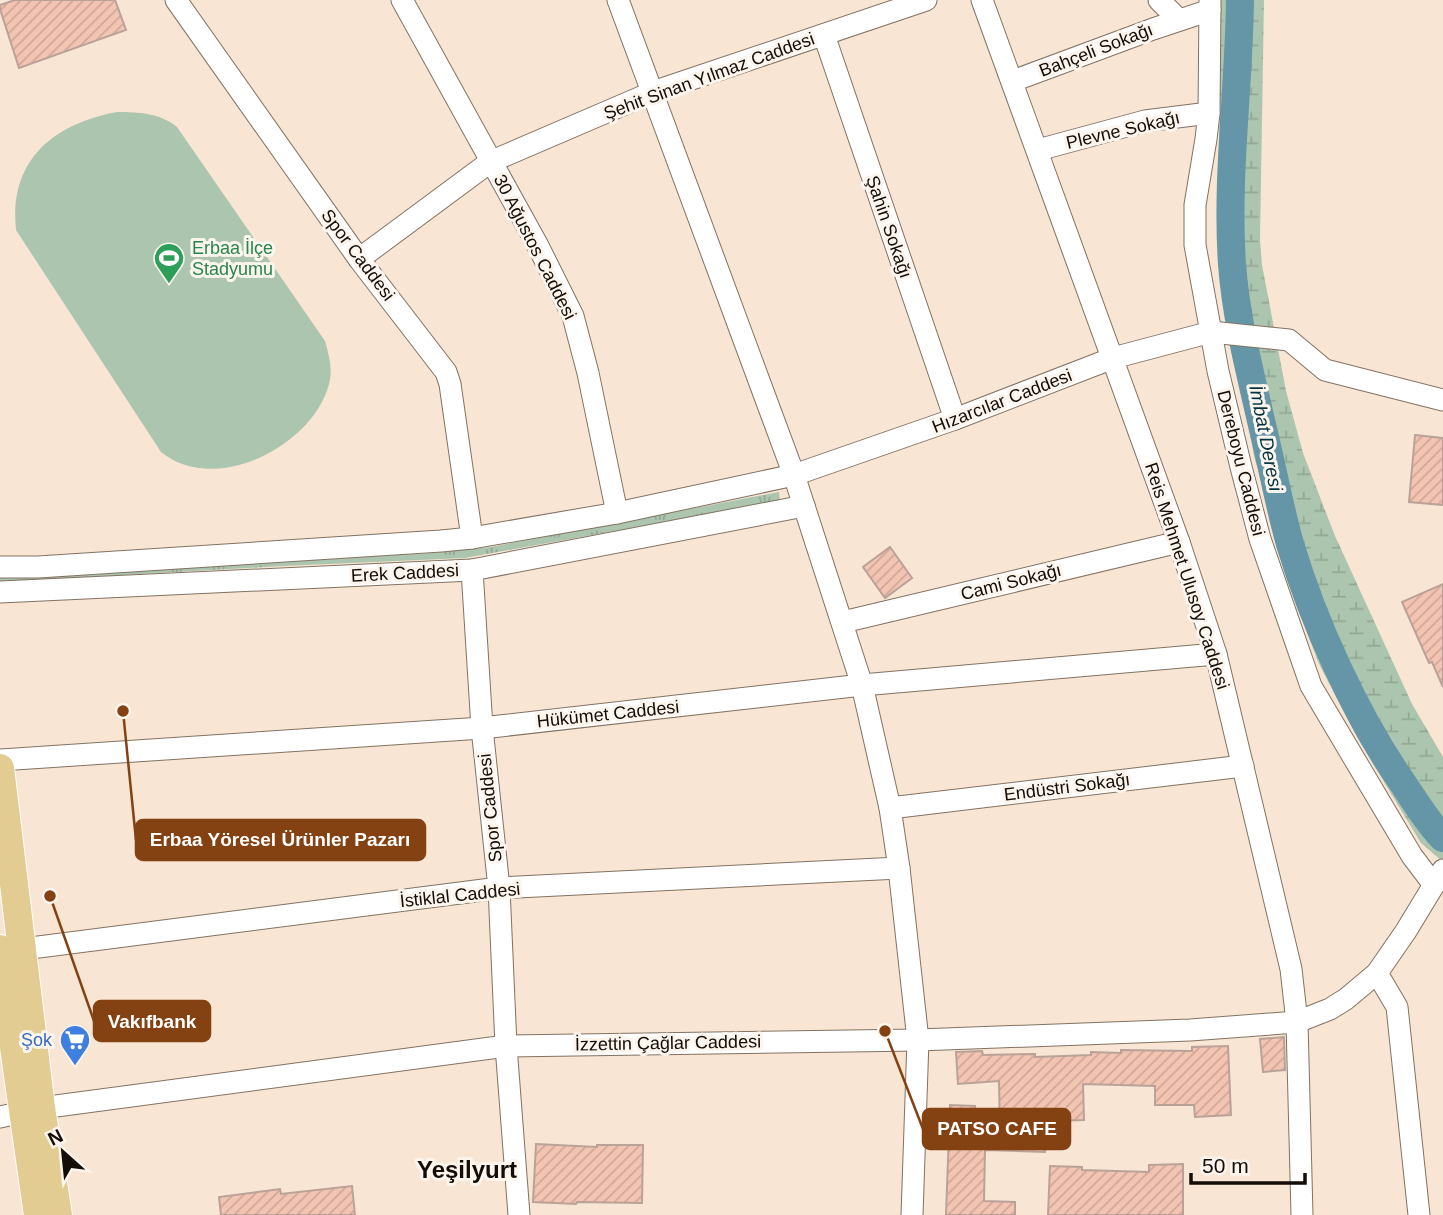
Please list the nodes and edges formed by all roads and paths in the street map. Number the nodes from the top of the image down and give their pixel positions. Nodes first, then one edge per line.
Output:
1 (176, 0) edge
2 (402, 0) edge
3 (618, 0) edge
4 (926, 0) edge
5 (982, 0) edge
6 (1159, 0) edge
7 (1210, 5) edge
8 (1179, 20) junction
9 (824, 36) junction
10 (1013, 81) junction
11 (653, 92) junction
12 (1209, 113) junction
13 (1038, 150) junction
14 (490, 162) junction
15 (359, 259) junction
16 (1211, 332) junction
17 (1113, 358) junction
18 (1443, 400) edge
19 (955, 419) junction
20 (794, 475) junction
21 (804, 506) junction
22 (617, 513) junction
23 (471, 538) junction
24 (1179, 542) junction
25 (0, 567) edge
26 (472, 570) junction
27 (0, 592) edge
28 (843, 622) junction
29 (1216, 654) junction
30 (862, 685) junction
31 (482, 728) junction
32 (0, 760) edge
33 (1243, 766) junction
34 (0, 768) edge
35 (890, 808) junction
36 (899, 868) junction
37 (1438, 877) edge
38 (499, 888) junction
39 (6, 952) edge
40 (1377, 973) junction
41 (1297, 1021) junction
42 (918, 1040) junction
43 (506, 1046) junction
44 (21, 1112) edge
45 (38, 1215) edge
46 (58, 1215) edge
47 (519, 1215) edge
48 (912, 1215) edge
49 (1302, 1215) edge
50 (1419, 1215) edge

1 - 15 street, Spor Caddesi
2 - 14 street, 30 Ağustos Caddesi
3 - 11 street
4 - 9 street, Şehit Sinan Yılmaz Caddesi
5 - 10 street, Reis Mehmet Ulusoy Caddesi
6 - 8 street, Bahçeli Sokağı
7 - 8 street, Bahçeli Sokağı
7 - 12 street, Dereboyu Caddesi
8 - 10 street, Bahçeli Sokağı
9 - 11 street, Şehit Sinan Yılmaz Caddesi
9 - 19 street, Şahin Sokağı
10 - 13 street, Reis Mehmet Ulusoy Caddesi
11 - 14 street, Şehit Sinan Yılmaz Caddesi
11 - 20 street
12 - 13 street, Plevne Sokağı
12 - 16 street, Dereboyu Caddesi
13 - 17 street, Reis Mehmet Ulusoy Caddesi
14 - 15 street, Şehit Sinan Yılmaz Caddesi
14 - 22 street, 30 Ağustos Caddesi
15 - 23 street, Spor Caddesi
16 - 17 street, Hızarcılar Caddesi
16 - 18 street
16 - 37 street, Dereboyu Caddesi
17 - 19 street, Hızarcılar Caddesi
17 - 24 street, Reis Mehmet Ulusoy Caddesi
19 - 20 street, Hızarcılar Caddesi
20 - 21 street
20 - 22 street, Erek Caddesi
21 - 26 street, Erek Caddesi
21 - 28 street
22 - 23 street, Erek Caddesi
23 - 25 street, Erek Caddesi
24 - 28 street, Cami Sokağı
24 - 29 street, Reis Mehmet Ulusoy Caddesi
26 - 27 street, Erek Caddesi
26 - 31 street, Spor Caddesi
28 - 30 street
29 - 30 street, Hükümet Caddesi
29 - 33 street, Reis Mehmet Ulusoy Caddesi
30 - 31 street, Hükümet Caddesi
30 - 35 street
31 - 32 street, Hükümet Caddesi
31 - 38 street, Spor Caddesi
33 - 35 street, Endüstri Sokağı
33 - 41 street, Reis Mehmet Ulusoy Caddesi
34 - 39 main road
35 - 36 street
36 - 38 street, İstiklal Caddesi
36 - 42 street
37 - 40 street, İzzettin Çağlar Caddesi
38 - 39 street, İstiklal Caddesi
38 - 43 street, Spor Caddesi
39 - 44 main road
40 - 41 street, İzzettin Çağlar Caddesi
40 - 50 street
41 - 42 street, İzzettin Çağlar Caddesi
41 - 49 street, Reis Mehmet Ulusoy Caddesi
42 - 43 street, İzzettin Çağlar Caddesi
42 - 48 street
43 - 44 street, İzzettin Çağlar Caddesi
43 - 47 street, Spor Caddesi
44 - 45 main road
44 - 46 main road

